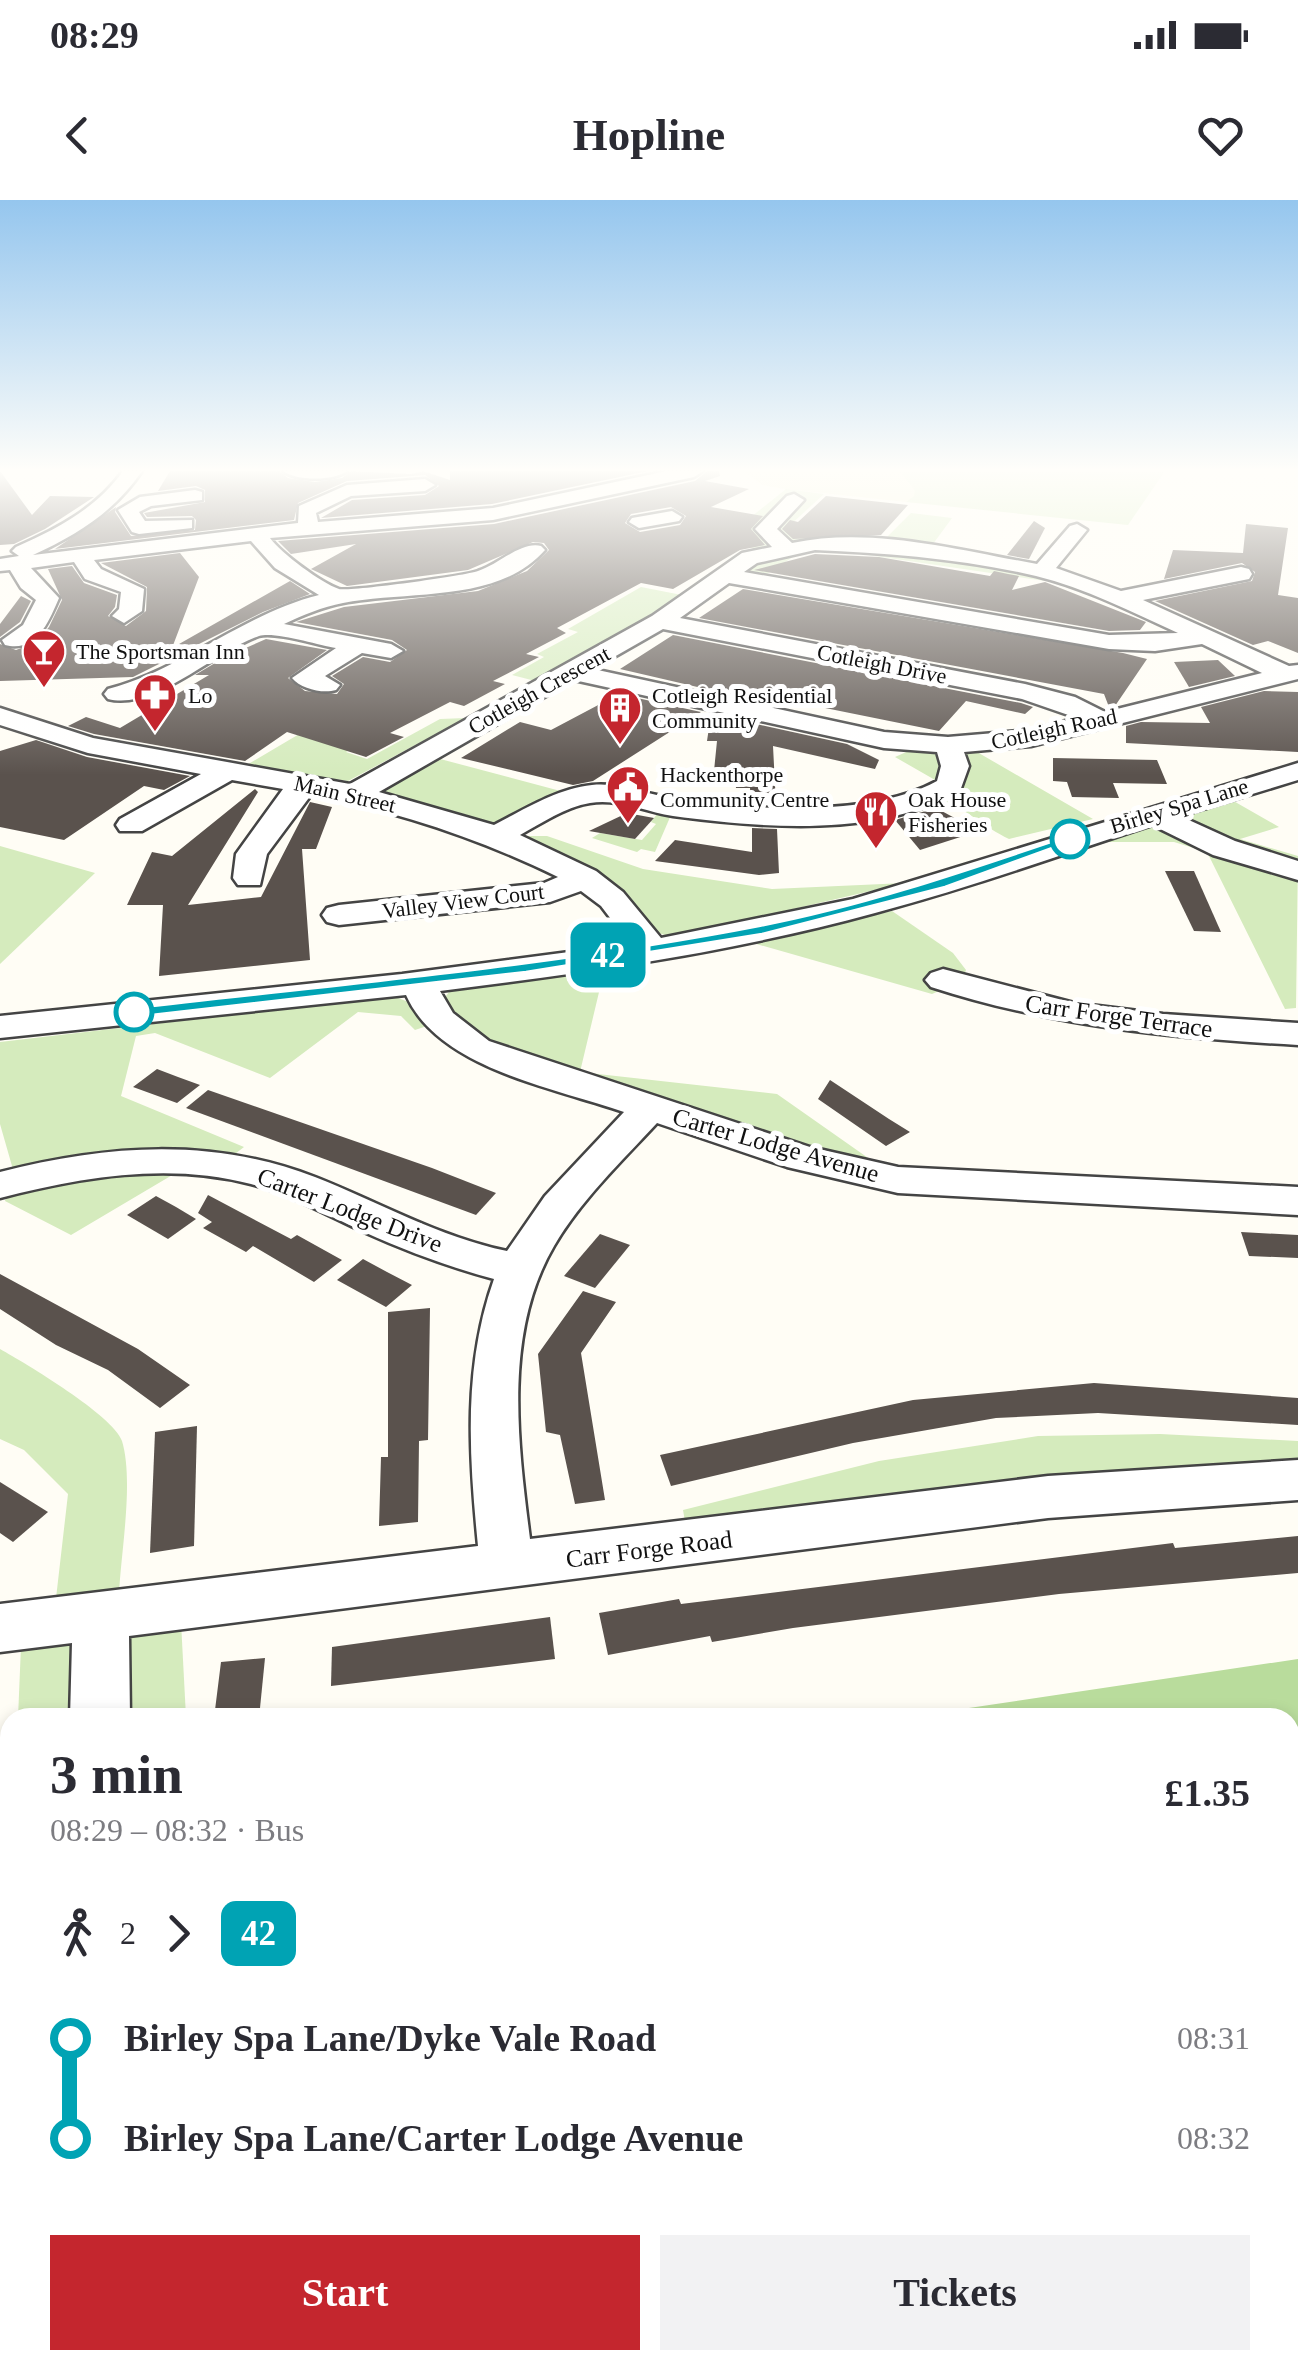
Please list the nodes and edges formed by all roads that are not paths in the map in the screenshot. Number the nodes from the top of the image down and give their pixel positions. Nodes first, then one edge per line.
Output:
1 (17, 572) edge
2 (93, 572) edge
3 (297, 572) edge
4 (486, 572) edge
5 (728, 572) edge
6 (1046, 572) edge
7 (1241, 574) dead end
8 (724, 575) junction
9 (447, 584) junction
10 (334, 597) junction
11 (1120, 598) junction
12 (484, 603) dead end
13 (134, 613) dead end
14 (660, 620) junction
15 (261, 627) junction
16 (1206, 637) junction
17 (14, 640) dead end
18 (355, 647) junction
19 (391, 651) dead end
20 (573, 672) junction
21 (1292, 673) edge
22 (326, 686) dead end
23 (117, 694) dead end
24 (0, 716) edge
25 (1100, 720) junction
26 (948, 745) junction
27 (228, 770) junction
28 (1298, 771) edge
29 (306, 784) junction
30 (354, 794) junction
31 (1152, 814) junction
32 (131, 825) dead end
33 (497, 836) junction
34 (1298, 871) edge
35 (249, 878) dead end
36 (585, 878) junction
37 (339, 915) dead end
38 (652, 948) junction
39 (420, 980) junction
40 (943, 980) dead end
41 (0, 1027) edge
42 (1298, 1034) edge
43 (649, 1109) junction
44 (0, 1185) edge
45 (1298, 1201) edge
46 (520, 1269) junction
47 (1298, 1480) edge
48 (507, 1567) junction
49 (101, 1616) junction
50 (0, 1628) edge
51 (100, 1708) edge

1 - 17 street
2 - 13 street
3 - 10 street
4 - 9 street
5 - 8 street, Cotleigh Crescent
6 - 11 street, Cotleigh Crescent
7 - 11 street
8 - 14 street, Cotleigh Crescent
8 - 16 street
9 - 10 street
9 - 12 street
10 - 15 street
11 - 16 street, Cotleigh Crescent
14 - 20 street, Cotleigh Crescent
14 - 25 street, Cotleigh Drive
15 - 18 street
15 - 23 street
16 - 21 street, Cotleigh Crescent
18 - 19 street
18 - 22 street
20 - 26 street, Cotleigh Road
20 - 30 street, Cotleigh Crescent
21 - 25 street, Cotleigh Road
24 - 27 street, Main Street
25 - 26 street, Cotleigh Road
26 - 33 street
27 - 29 street, Main Street
27 - 32 street
28 - 31 street, Birley Spa Lane
29 - 30 street, Main Street
29 - 35 street
30 - 33 street, Main Street
31 - 34 street
31 - 38 street, Birley Spa Lane
33 - 36 street, Main Street
36 - 37 street, Valley View Court
36 - 38 street, Main Street
38 - 39 street, Birley Spa Lane
39 - 41 street, Birley Spa Lane
39 - 43 street, Carter Lodge Avenue
40 - 42 street, Carr Forge Terrace
43 - 45 street, Carter Lodge Avenue
43 - 46 street
44 - 46 street, Carter Lodge Drive
46 - 48 street
47 - 48 street, Carr Forge Road
48 - 49 street, Carr Forge Road
49 - 50 street, Carr Forge Road
49 - 51 street

